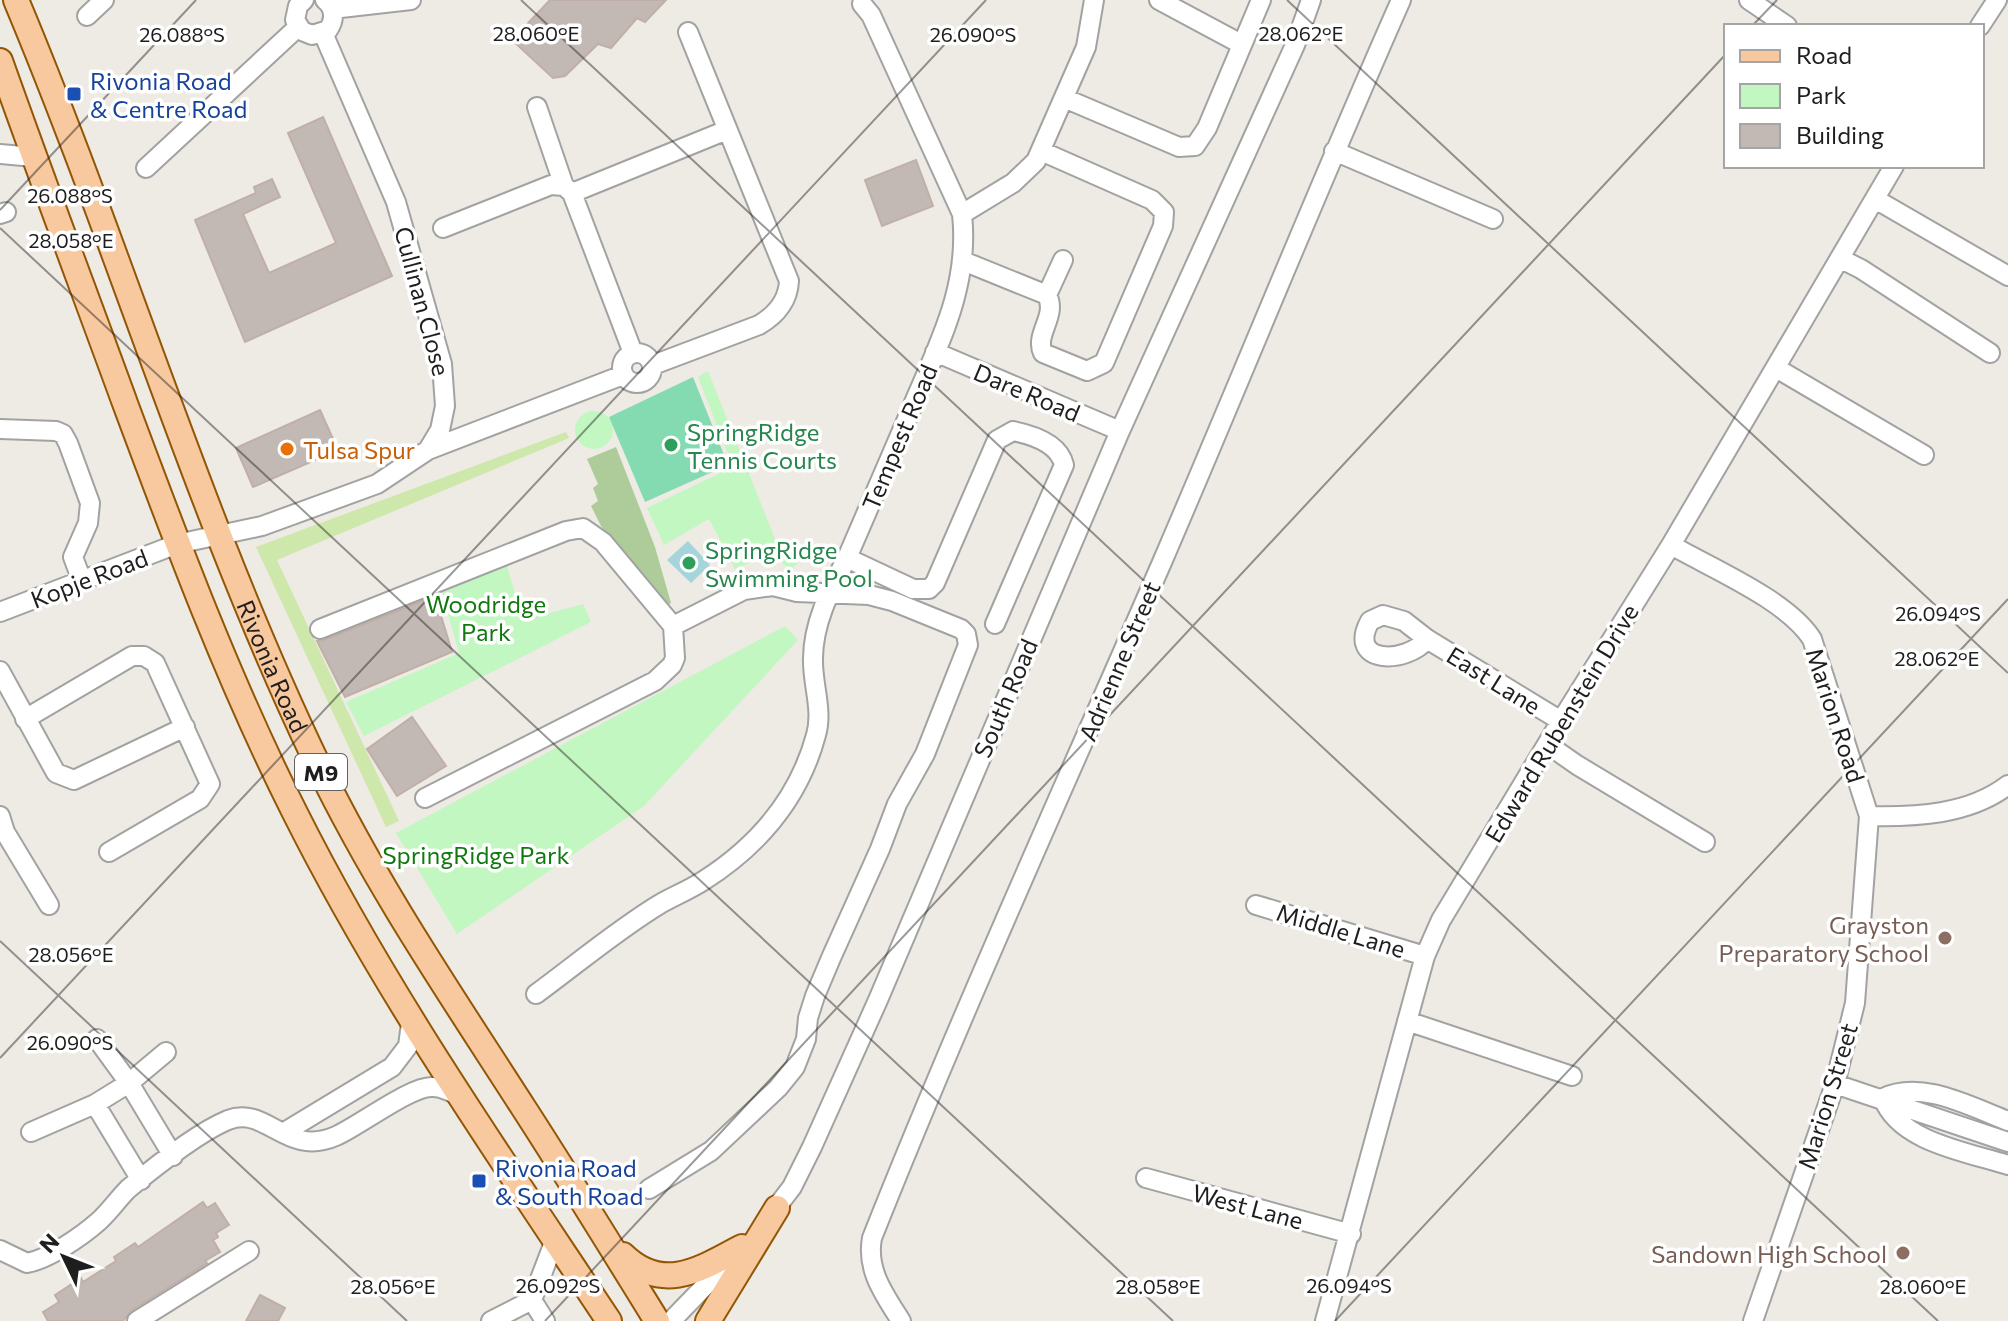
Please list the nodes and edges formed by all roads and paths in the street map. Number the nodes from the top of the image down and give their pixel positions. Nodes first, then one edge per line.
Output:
1 (16, 0) edge
2 (104, 0) edge
3 (304, 0) edge
4 (411, 0) edge
5 (1094, 0) edge
6 (1159, 0) edge
7 (1261, 0) edge
8 (1311, 0) edge
9 (1324, 0) edge
10 (1401, 0) edge
11 (1749, 0) edge
12 (1997, 0) edge
13 (329, 5) edge
14 (868, 6) edge
15 (87, 16) dead end
16 (1784, 24) edge
17 (1981, 24) edge
18 (298, 27) junction
19 (688, 32) dead end
20 (323, 33) junction
21 (1241, 44) junction
22 (1295, 45) junction
23 (0, 61) edge
24 (1064, 98) junction
25 (537, 107) dead end
26 (727, 130) junction
27 (1041, 151) junction
28 (1334, 151) junction
29 (0, 154) edge
30 (34, 157) junction
31 (146, 168) dead end
32 (1893, 168) edge
33 (568, 189) junction
34 (1875, 199) junction
35 (962, 214) junction
36 (1493, 219) dead end
37 (443, 228) dead end
38 (1841, 259) junction
39 (1063, 260) dead end
40 (963, 261) junction
41 (2008, 276) edge
42 (1047, 295) junction
43 (935, 352) junction
44 (633, 353) junction
45 (1990, 353) dead end
46 (653, 365) junction
47 (1776, 368) junction
48 (623, 375) junction
49 (0, 429) edge
50 (1120, 431) junction
51 (428, 450) junction
52 (1924, 455) dead end
53 (220, 534) junction
54 (177, 544) junction
55 (1671, 545) junction
56 (847, 558) junction
57 (82, 581) junction
58 (828, 593) junction
59 (0, 612) edge
60 (995, 624) dead end
61 (673, 626) junction
62 (320, 629) dead end
63 (1427, 639) dead end
64 (0, 671) edge
65 (25, 719) junction
66 (1561, 721) junction
67 (185, 727) junction
68 (1547, 744) junction
69 (2008, 785) edge
70 (425, 798) dead end
71 (0, 816) edge
72 (1869, 816) junction
73 (1705, 842) dead end
74 (109, 852) dead end
75 (49, 905) dead end
76 (1256, 905) dead end
77 (1425, 956) junction
78 (536, 994) dead end
79 (412, 1016) junction
80 (1407, 1021) junction
81 (97, 1039) dead end
82 (166, 1052) dead end
83 (1572, 1076) dead end
84 (129, 1083) junction
85 (1835, 1084) junction
86 (464, 1098) junction
87 (1883, 1098) junction
88 (95, 1104) junction
89 (2008, 1121) edge
90 (31, 1132) dead end
91 (283, 1133) junction
92 (2008, 1142) edge
93 (173, 1156) junction
94 (2008, 1165) edge
95 (1146, 1178) dead end
96 (141, 1180) junction
97 (649, 1189) dead end
98 (777, 1208) junction
99 (1351, 1234) junction
100 (555, 1240) junction
101 (607, 1240) junction
102 (742, 1247) junction
103 (0, 1250) edge
104 (249, 1251) dead end
105 (532, 1300) junction
106 (608, 1320) edge
107 (137, 1321) edge
108 (491, 1321) edge
109 (545, 1321) edge
110 (657, 1321) edge
111 (671, 1321) edge
112 (708, 1321) edge
113 (901, 1321) edge
114 (1325, 1321) edge
115 (1753, 1321) edge

1 - 53 main road, Rivonia Road / M9
2 - 15 street
3 - 18 street
4 - 13 street
5 - 24 street
6 - 21 street
7 - 21 street
8 - 22 street, South Road
9 - 22 street, South Road
10 - 28 street, Adrienne Street
11 - 16 street
12 - 17 street
13 - 20 street
14 - 35 street, Tempest Road
18 - 20 street
18 - 31 street
19 - 26 street
20 - 51 street, Cullinan Close
21 - 24 street
22 - 50 street, South Road
23 - 30 main road, Rivonia Road / M9
24 - 27 street
25 - 33 street
26 - 33 street
26 - 46 street
27 - 35 street
27 - 42 street
28 - 36 street
28 - 113 street, Adrienne Street
29 - 30 street
30 - 54 main road, Rivonia Road / M9
32 - 34 street, Edward Rubenstein Drive
33 - 37 street
33 - 44 street
34 - 38 street, Edward Rubenstein Drive
34 - 41 street
35 - 40 street, Tempest Road
38 - 45 street
38 - 47 street, Edward Rubenstein Drive
39 - 42 street
40 - 42 street
40 - 43 street, Tempest Road
43 - 50 street, Dare Road
43 - 56 street, Tempest Road
44 - 46 street
44 - 48 street
46 - 48 street
47 - 52 street
47 - 55 street, Edward Rubenstein Drive
48 - 51 street
49 - 57 street
50 - 98 street, South Road
51 - 53 street
53 - 54 street, Kopje Road
53 - 101 main road, Rivonia Road / M9
54 - 57 street, Kopje Road
54 - 79 main road, Rivonia Road / M9
55 - 66 street, Edward Rubenstein Drive
55 - 72 street, Marion Road
56 - 58 street, Tempest Road
56 - 60 street
57 - 59 street, Kopje Road
58 - 61 street
58 - 78 street, Tempest Road
58 - 97 street
61 - 62 street
61 - 70 street
63 - 66 street, East Lane
64 - 65 street
65 - 67 street
65 - 67 street
66 - 68 street, Edward Rubenstein Drive
67 - 74 street
68 - 73 street
68 - 77 street, Edward Rubenstein Drive
69 - 72 street
71 - 75 street
72 - 85 street, Marion Street
76 - 77 street, Middle Lane
77 - 80 street, Edward Rubenstein Drive
79 - 86 main road, Rivonia Road / M9
79 - 91 street
80 - 83 street
80 - 99 street, Edward Rubenstein Drive
81 - 84 street
82 - 84 street
84 - 88 street
84 - 93 street
85 - 87 street
85 - 115 street, Marion Street
86 - 91 street
86 - 100 main road, Rivonia Road / M9
87 - 89 street
87 - 92 street
87 - 94 street
88 - 90 street
88 - 96 street
91 - 93 street
93 - 96 street
95 - 99 street, West Lane
96 - 103 street
98 - 102 street, South Road
98 - 112 main road
99 - 114 street, Edward Rubenstein Drive
100 - 105 street
100 - 106 main road, Rivonia Road / M9
101 - 102 main road
101 - 110 main road, Rivonia Road / M9
102 - 111 street, South Road
104 - 107 street
105 - 108 street
105 - 109 street

